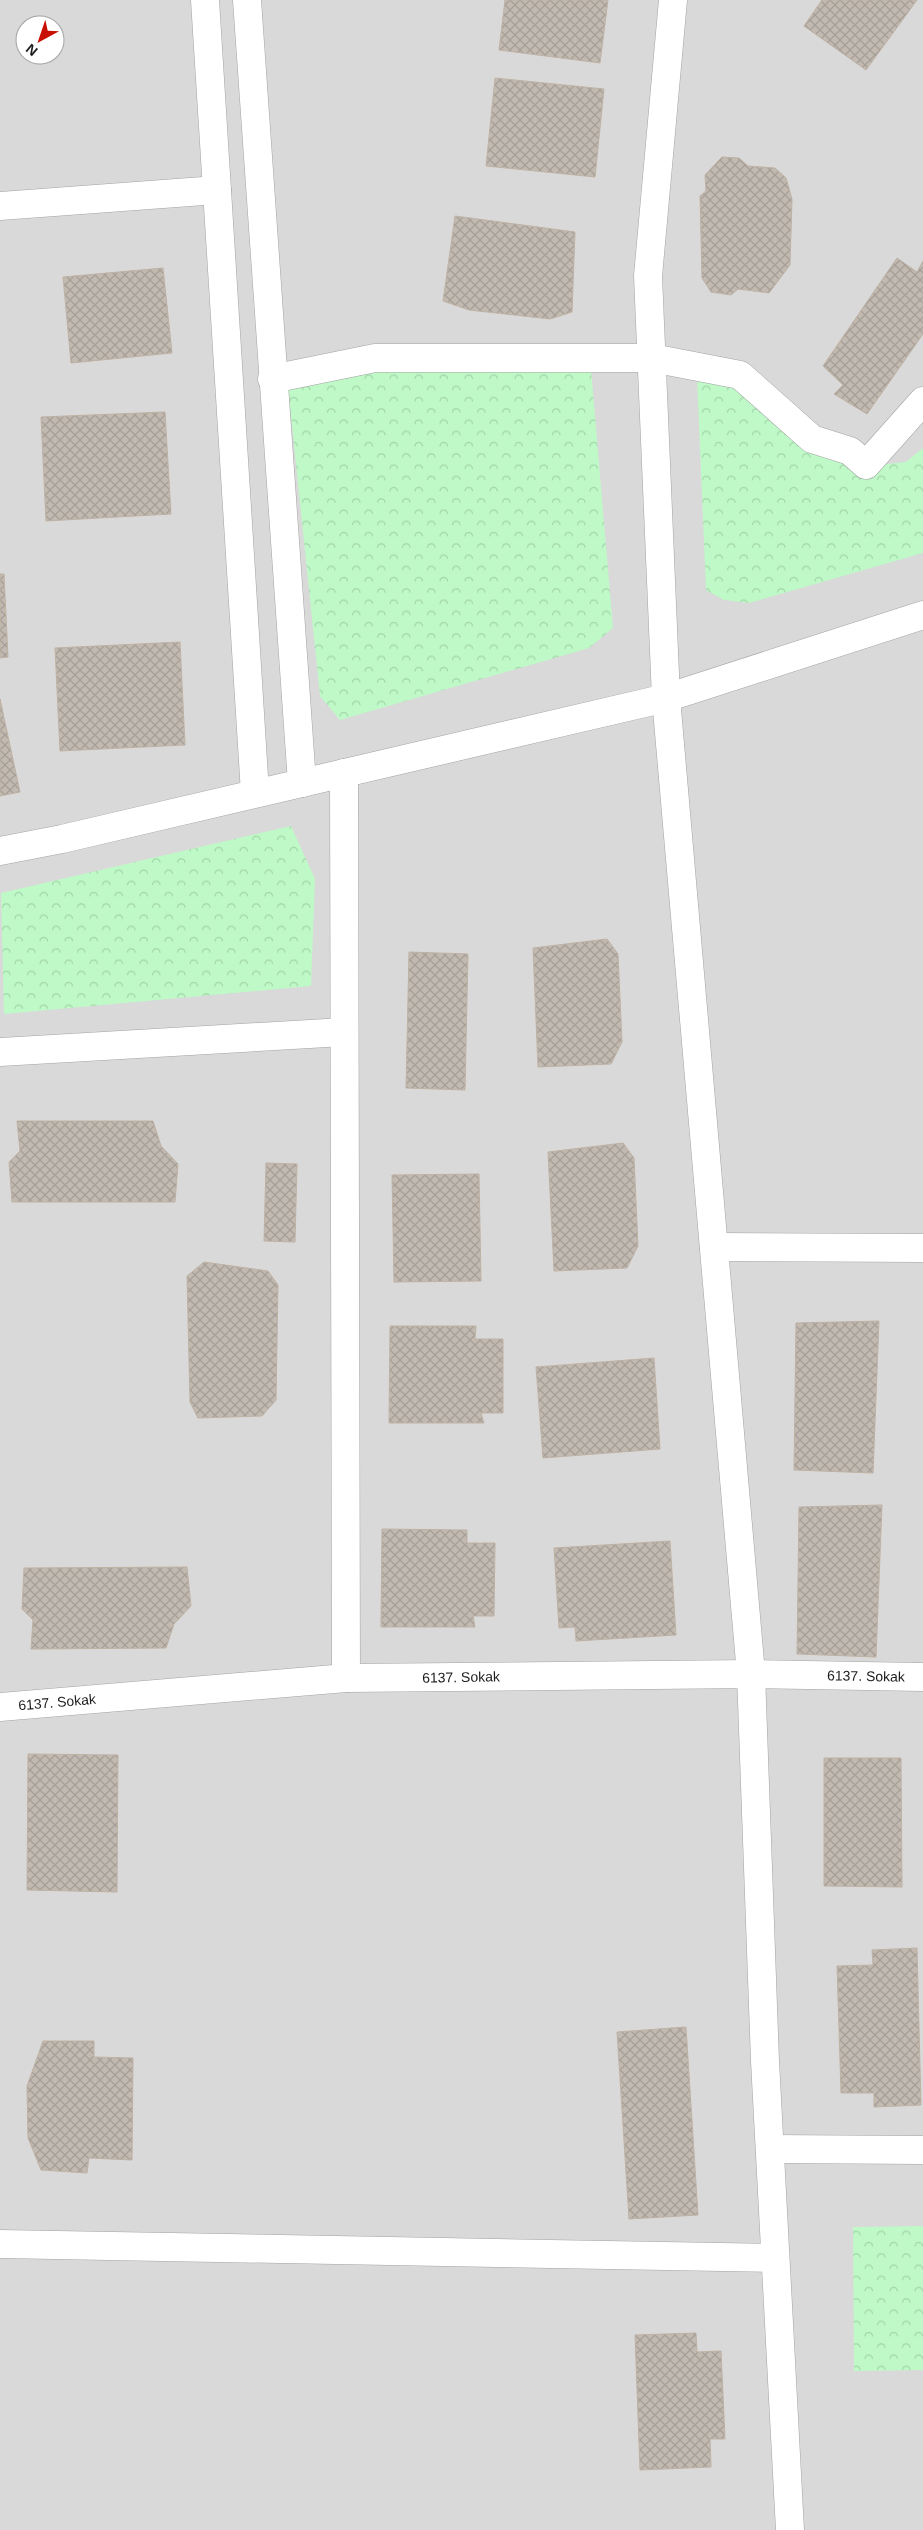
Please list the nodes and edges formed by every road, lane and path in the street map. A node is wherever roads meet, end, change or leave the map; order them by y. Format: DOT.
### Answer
graph roads {
  1 [pos="205,0"];
  2 [pos="247,0"];
  3 [pos="673,0"];
  4 [pos="217,190"];
  5 [pos="0,206"];
  6 [pos="652,358"];
  7 [pos="272,379"];
  8 [pos="923,401"];
  9 [pos="923,614"];
  10 [pos="666,698"];
  11 [pos="344,773"];
  12 [pos="302,783"];
  13 [pos="255,793"];
  14 [pos="0,851"];
  15 [pos="344,1032"];
  16 [pos="0,1052"];
  17 [pos="714,1247"];
  18 [pos="923,1248"];
  19 [pos="751,1674"];
  20 [pos="923,1677"];
  21 [pos="346,1678"];
  22 [pos="0,1707"];
  23 [pos="770,2149"];
  24 [pos="923,2150"];
  25 [pos="0,2244"];
  26 [pos="775,2258"];
  27 [pos="790,2530"];
  1 -- 4 [label="street"];
  2 -- 7 [label="street"];
  3 -- 6 [label="street"];
  4 -- 5 [label="street"];
  4 -- 13 [label="street"];
  6 -- 7 [label="street"];
  6 -- 8 [label="street"];
  6 -- 10 [label="street"];
  7 -- 12 [label="street"];
  9 -- 10 [label="street"];
  10 -- 11 [label="street"];
  10 -- 17 [label="street"];
  11 -- 12 [label="street"];
  11 -- 15 [label="street"];
  12 -- 13 [label="street"];
  13 -- 14 [label="street"];
  15 -- 16 [label="street"];
  15 -- 21 [label="street"];
  17 -- 18 [label="street"];
  17 -- 19 [label="street"];
  19 -- 20 [label="street, 6137. Sokak"];
  19 -- 21 [label="street, 6137. Sokak"];
  19 -- 23 [label="street"];
  21 -- 22 [label="street, 6137. Sokak"];
  23 -- 24 [label="street"];
  23 -- 26 [label="street"];
  25 -- 26 [label="street"];
  26 -- 27 [label="street"];
}
